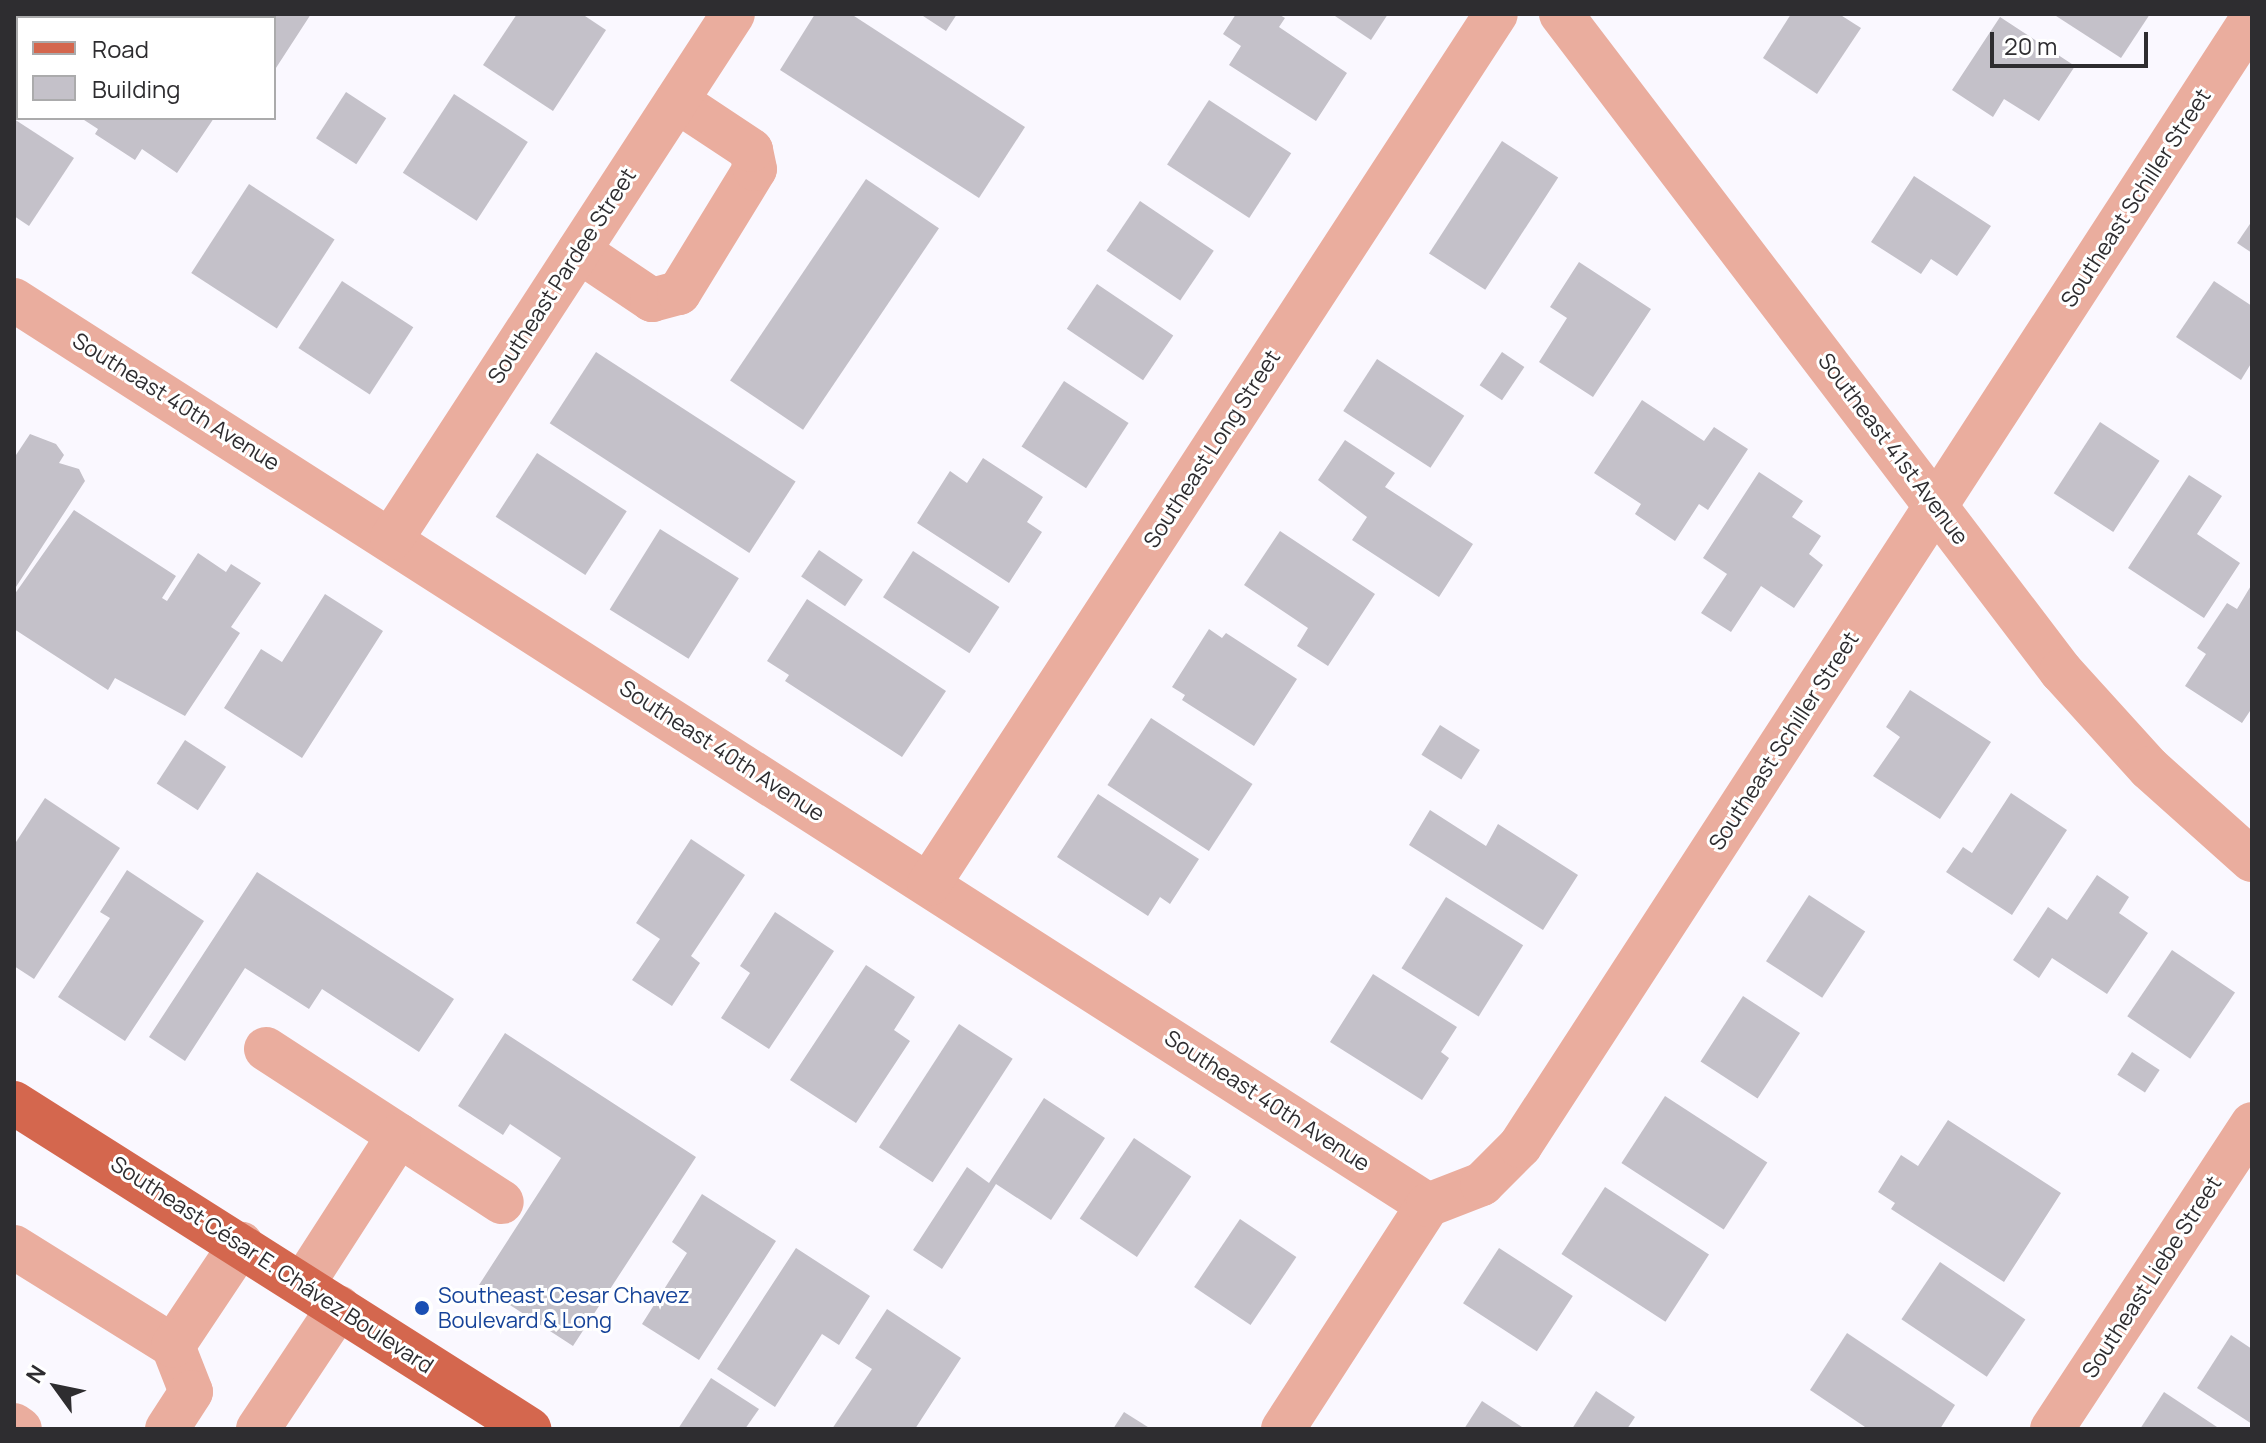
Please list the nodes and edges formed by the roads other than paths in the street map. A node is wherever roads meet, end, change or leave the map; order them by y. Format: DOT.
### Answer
graph roads {
  1 [pos="733,14"];
  2 [pos="1496,14"];
  3 [pos="1561,14"];
  4 [pos="2252,19"];
  5 [pos="677,101"];
  6 [pos="579,251"];
  7 [pos="14,300"];
  8 [pos="1937,506"];
  9 [pos="392,538"];
  10 [pos="2252,860"];
  11 [pos="929,884"];
  12 [pos="266,1049"];
  13 [pos="14,1103"];
  14 [pos="2252,1124"];
  15 [pos="399,1135"];
  16 [pos="502,1202"];
  17 [pos="1428,1205"];
  18 [pos="241,1244"];
  19 [pos="14,1247"];
  20 [pos="303,1284"];
  21 [pos="339,1307"];
  22 [pos="173,1346"];
  23 [pos="14,1425"];
  24 [pos="20,1429"];
  25 [pos="167,1429"];
  26 [pos="258,1429"];
  27 [pos="529,1429"];
  28 [pos="1283,1429"];
  29 [pos="2052,1429"];
  1 -- 5 [label="street, Southeast Pardee Street"];
  2 -- 11 [label="street, Southeast Long Street"];
  3 -- 8 [label="street, Southeast 41st Avenue"];
  4 -- 8 [label="street, Southeast Schiller Street"];
  5 -- 6 [label="street, Southeast Pardee Street"];
  5 -- 6 [label="street"];
  6 -- 9 [label="street, Southeast Pardee Street"];
  7 -- 9 [label="street, Southeast 40th Avenue"];
  8 -- 10 [label="street, Southeast 41st Avenue"];
  8 -- 17 [label="street, Southeast Schiller Street"];
  9 -- 11 [label="street, Southeast 40th Avenue"];
  11 -- 17 [label="street, Southeast 40th Avenue"];
  12 -- 15 [label="street"];
  13 -- 18 [label="main road, Southeast César E. Chávez Boulevard"];
  14 -- 29 [label="street, Southeast Liebe Street"];
  15 -- 16 [label="street"];
  15 -- 20 [label="street"];
  17 -- 28 [label="street"];
  18 -- 20 [label="main road, Southeast César E. Chávez Boulevard"];
  18 -- 22 [label="street"];
  19 -- 22 [label="street"];
  20 -- 21 [label="main road, Southeast César E. Chávez Boulevard"];
  21 -- 26 [label="street"];
  21 -- 27 [label="main road, Southeast César E. Chávez Boulevard"];
  22 -- 25 [label="street"];
  23 -- 24 [label="street"];
}
